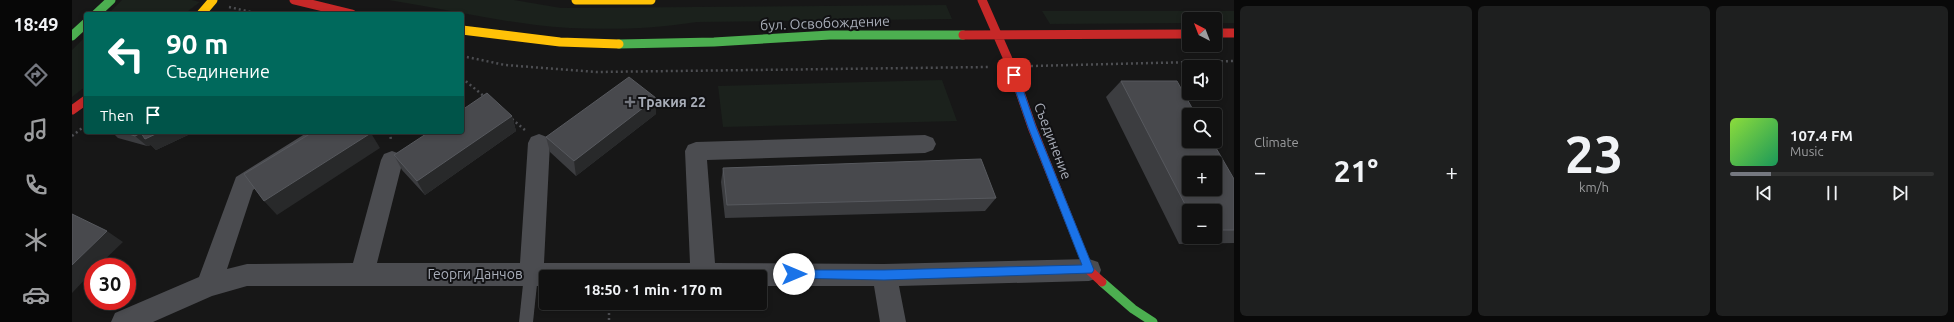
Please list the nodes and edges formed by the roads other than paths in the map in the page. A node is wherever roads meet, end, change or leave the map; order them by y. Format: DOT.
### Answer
graph roads {
  1 [pos="111,0"];
  2 [pos="213,0"];
  3 [pos="294,0"];
  4 [pos="576,0"];
  5 [pos="651,0"];
  6 [pos="982,0"];
  7 [pos="98,12"];
  8 [pos="203,12"];
  9 [pos="344,12"];
  10 [pos="84,25"];
  11 [pos="464,30"];
  12 [pos="1234,33"];
  13 [pos="997,34"];
  14 [pos="1182,34"];
  15 [pos="1222,34"];
  16 [pos="72,36"];
  17 [pos="84,101"];
  18 [pos="72,110"];
  19 [pos="322,134"];
  20 [pos="539,144"];
  21 [pos="925,144"];
  22 [pos="392,160"];
  23 [pos="703,270"];
  24 [pos="1089,270"];
  25 [pos="362,274"];
  26 [pos="767,274"];
  27 [pos="531,275"];
  28 [pos="539,275"];
  29 [pos="884,275"];
  30 [pos="209,285"];
  31 [pos="124,322"];
  32 [pos="526,322"];
  33 [pos="893,322"];
  34 [pos="1153,322"];
  1 -- 7 [label="main road"];
  2 -- 8 [label="main road"];
  3 -- 9 [label="main road"];
  4 -- 5 [label="main road"];
  6 -- 13 [label="main road, Съединение"];
  10 -- 16 [label="main road"];
  11 -- 13 [label="main road, бул. Освобождение"];
  12 -- 15 [label="main road"];
  13 -- 14 [label="main road, бул. Освобождение"];
  13 -- 24 [label="main road, Съединение"];
  17 -- 18 [label="main road"];
  19 -- 30 [label="street"];
  20 -- 27 [label="street"];
  21 -- 23 [label="street"];
  22 -- 25 [label="street"];
  24 -- 29 [label="street, Георги Данчов"];
  24 -- 34 [label="main road"];
  25 -- 27 [label="street, Георги Данчов"];
  25 -- 30 [label="street, Георги Данчов"];
  26 -- 29 [label="street, Георги Данчов"];
  27 -- 28 [label="street, Георги Данчов"];
  27 -- 32 [label="lane"];
  29 -- 33 [label="street"];
  30 -- 31 [label="street, Георги Данчов"];
}
